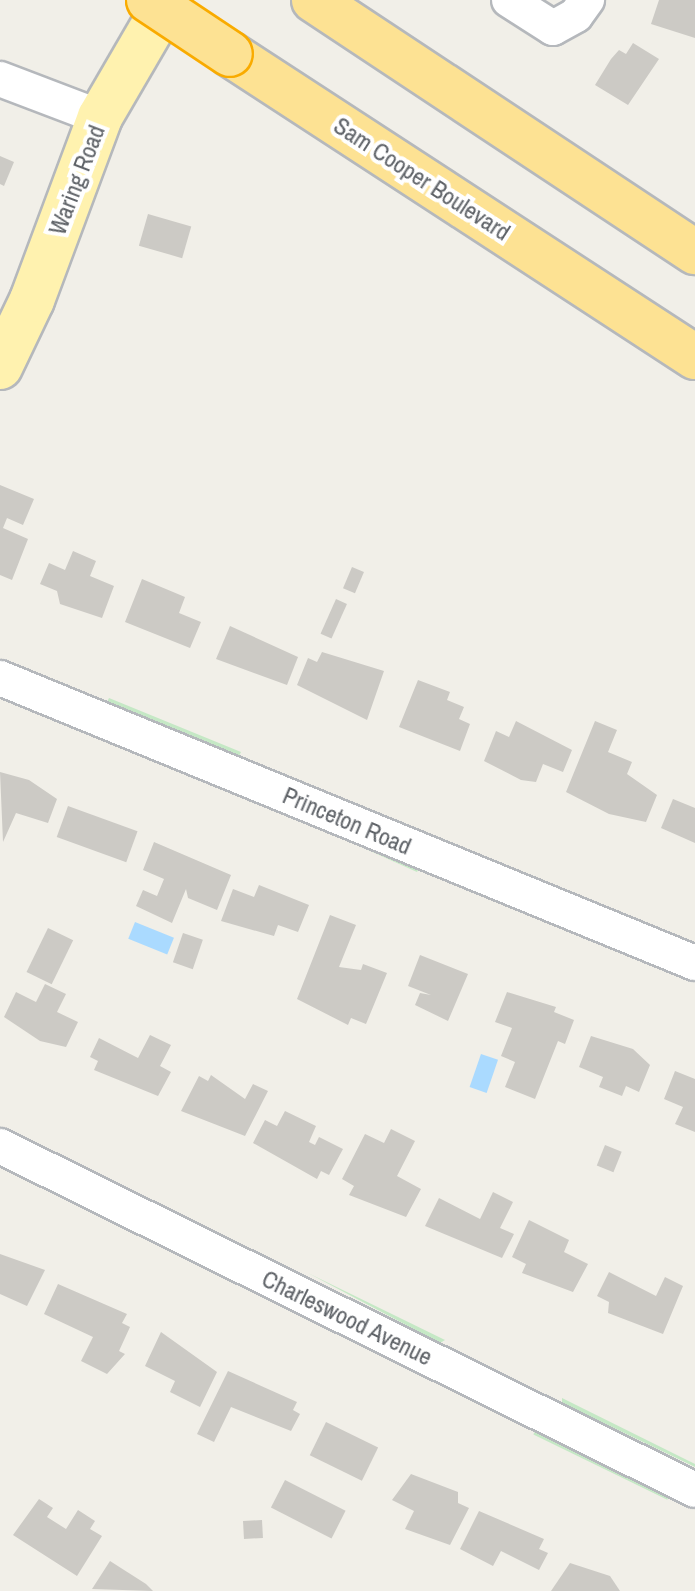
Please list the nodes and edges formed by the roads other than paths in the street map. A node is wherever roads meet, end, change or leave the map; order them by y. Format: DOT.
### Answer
graph roads {
  1 [pos="149,0"];
  2 [pos="168,0"];
  3 [pos="314,0"];
  4 [pos="509,0"];
  5 [pos="587,0"];
  6 [pos="0,79"];
  7 [pos="100,117"];
  8 [pos="695,252"];
  9 [pos="695,357"];
  10 [pos="0,367"];
  11 [pos="0,678"];
  12 [pos="695,963"];
  13 [pos="0,1146"];
  14 [pos="695,1490"];
  1 -- 9 [label="highway, Sam Cooper Boulevard, bridge"];
  2 -- 7 [label="main road, Waring Road"];
  3 -- 8 [label="highway"];
  4 -- 5 [label="street"];
  6 -- 7 [label="street"];
  7 -- 10 [label="main road, Waring Road"];
  11 -- 12 [label="street, Princeton Road"];
  13 -- 14 [label="street, Charleswood Avenue"];
}
